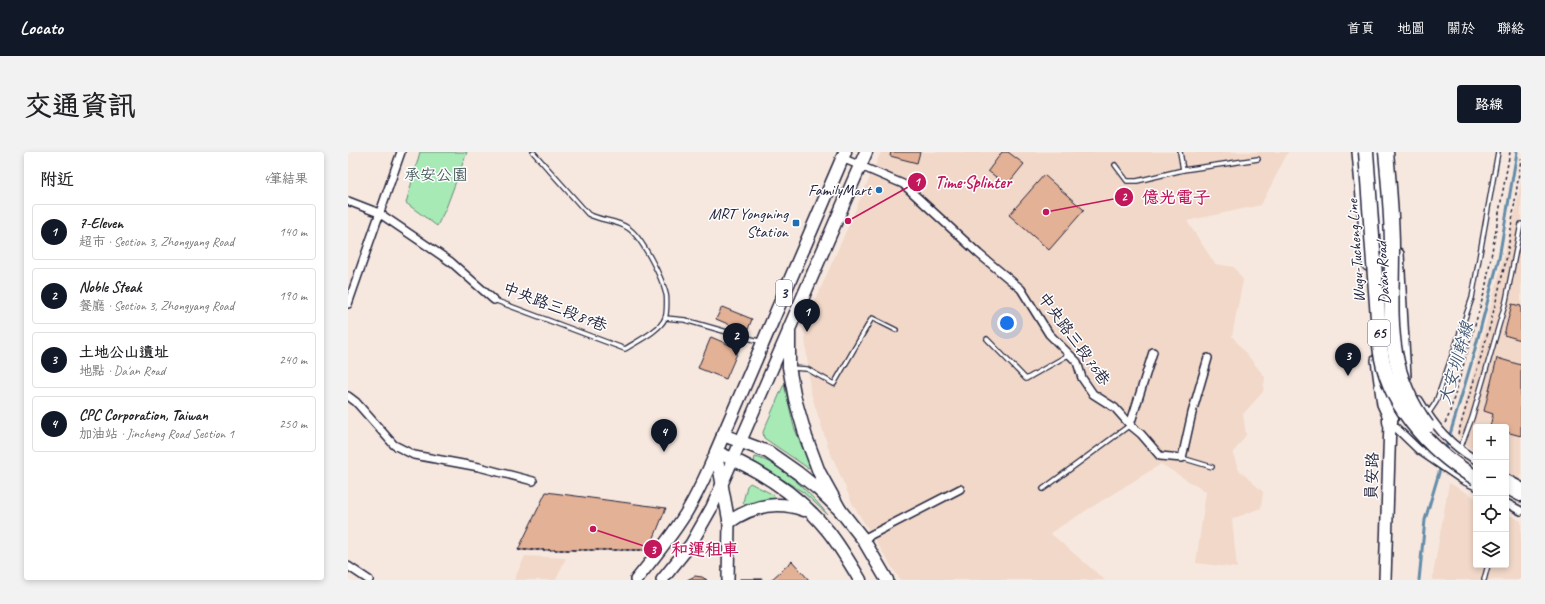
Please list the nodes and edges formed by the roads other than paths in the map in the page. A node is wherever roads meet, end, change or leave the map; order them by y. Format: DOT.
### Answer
graph roads {
  1 [pos="401,152"];
  2 [pos="533,152"];
  3 [pos="866,152"];
  4 [pos="1180,152"];
  5 [pos="1358,152"];
  6 [pos="1366,152"];
  7 [pos="1376,152"];
  8 [pos="1386,152"];
  9 [pos="1392,152"];
  10 [pos="1498,152"];
  11 [pos="843,155"];
  12 [pos="1258,159"];
  13 [pos="860,165"];
  14 [pos="1115,165"];
  15 [pos="1183,170"];
  16 [pos="348,201"];
  17 [pos="379,213"];
  18 [pos="1521,224"];
  19 [pos="494,300"];
  20 [pos="348,304"];
  21 [pos="666,318"];
  22 [pos="789,329"];
  23 [pos="896,330"];
  24 [pos="987,340"];
  25 [pos="763,342"];
  26 [pos="1153,352"];
  27 [pos="1070,354"];
  28 [pos="1208,358"];
  29 [pos="789,367"];
  30 [pos="1405,375"];
  31 [pos="348,396"];
  32 [pos="1428,414"];
  33 [pos="1390,422"];
  34 [pos="1130,425"];
  35 [pos="723,435"];
  36 [pos="741,442"];
  37 [pos="1457,448"];
  38 [pos="716,452"];
  39 [pos="1182,458"];
  40 [pos="1473,458"];
  41 [pos="733,459"];
  42 [pos="1212,467"];
  43 [pos="1473,468"];
  44 [pos="1473,476"];
  45 [pos="1509,480"];
  46 [pos="532,482"];
  47 [pos="723,482"];
  48 [pos="1473,485"];
  49 [pos="1521,486"];
  50 [pos="1509,488"];
  51 [pos="960,489"];
  52 [pos="1043,489"];
  53 [pos="1521,494"];
  54 [pos="1509,496"];
  55 [pos="1521,502"];
  56 [pos="1509,505"];
  57 [pos="840,510"];
  58 [pos="1521,511"];
  59 [pos="809,512"];
  60 [pos="729,522"];
  61 [pos="863,539"];
  62 [pos="348,566"];
  63 [pos="1487,568"];
  64 [pos="363,579"];
  65 [pos="636,580"];
  66 [pos="662,580"];
  67 [pos="728,580"];
  68 [pos="860,580"];
  69 [pos="887,580"];
  70 [pos="1385,580"];
  71 [pos="1484,580"];
  1 -- 17 [label="street"];
  2 -- 21 [label="lane"];
  3 -- 13 [label="main road, 3"];
  4 -- 15 [label="lane"];
  5 -- 33 [label="street, Da'an Road"];
  6 -- 44 [label="highway, Wugu-Tucheng Line / 65, bridge"];
  7 -- 33 [label="highway"];
  8 -- 43 [label="highway, Wugu-Tucheng Line / 65, bridge"];
  9 -- 30 [label="street, Da'an Road"];
  10 -- 32 [label="lane"];
  11 -- 13 [label="street, 中央路三段76巷"];
  11 -- 25 [label="main road, 3"];
  12 -- 15 [label="lane"];
  13 -- 22 [label="main road, 3"];
  13 -- 27 [label="street, 中央路三段76巷"];
  14 -- 15 [label="lane"];
  16 -- 17 [label="street, 中央路三段89巷"];
  17 -- 19 [label="street, 中央路三段89巷"];
  17 -- 20 [label="street"];
  18 -- 37 [label="lane"];
  19 -- 21 [label="lane, 中央路三段89巷"];
  21 -- 25 [label="lane"];
  22 -- 29 [label="main road, 3"];
  22 -- 36 [label="street"];
  23 -- 29 [label="lane"];
  24 -- 27 [label="lane"];
  25 -- 35 [label="main road, 3"];
  26 -- 34 [label="street"];
  27 -- 34 [label="street, 中央路三段76巷"];
  28 -- 39 [label="street"];
  29 -- 57 [label="main road, 3"];
  30 -- 32 [label="street, Da'an Road"];
  30 -- 33 [label="street, 員安路"];
  31 -- 46 [label="street"];
  32 -- 37 [label="street, Da'an Road"];
  33 -- 48 [label="street, Da'an Road"];
  33 -- 70 [label="street, 員安路"];
  34 -- 39 [label="street, 中央路三段76巷"];
  34 -- 52 [label="lane"];
  35 -- 36 [label="main road, 3"];
  35 -- 38 [label="main road, 3"];
  36 -- 41 [label="street"];
  36 -- 57 [label="main road, 3"];
  37 -- 40 [label="street, Da'an Road"];
  38 -- 41 [label="main road"];
  38 -- 47 [label="street"];
  38 -- 65 [label="street"];
  39 -- 42 [label="lane"];
  41 -- 47 [label="street"];
  41 -- 59 [label="main road"];
  45 -- 49 [label="street"];
  47 -- 60 [label="street"];
  47 -- 66 [label="street"];
  50 -- 53 [label="highway"];
  51 -- 61 [label="street"];
  54 -- 55 [label="highway"];
  56 -- 58 [label="street"];
  57 -- 61 [label="main road, 3"];
  59 -- 60 [label="main road"];
  59 -- 68 [label="main road"];
  60 -- 67 [label="street"];
  61 -- 69 [label="main road, 3"];
  62 -- 64 [label="street"];
  63 -- 71 [label="lane"];
}
